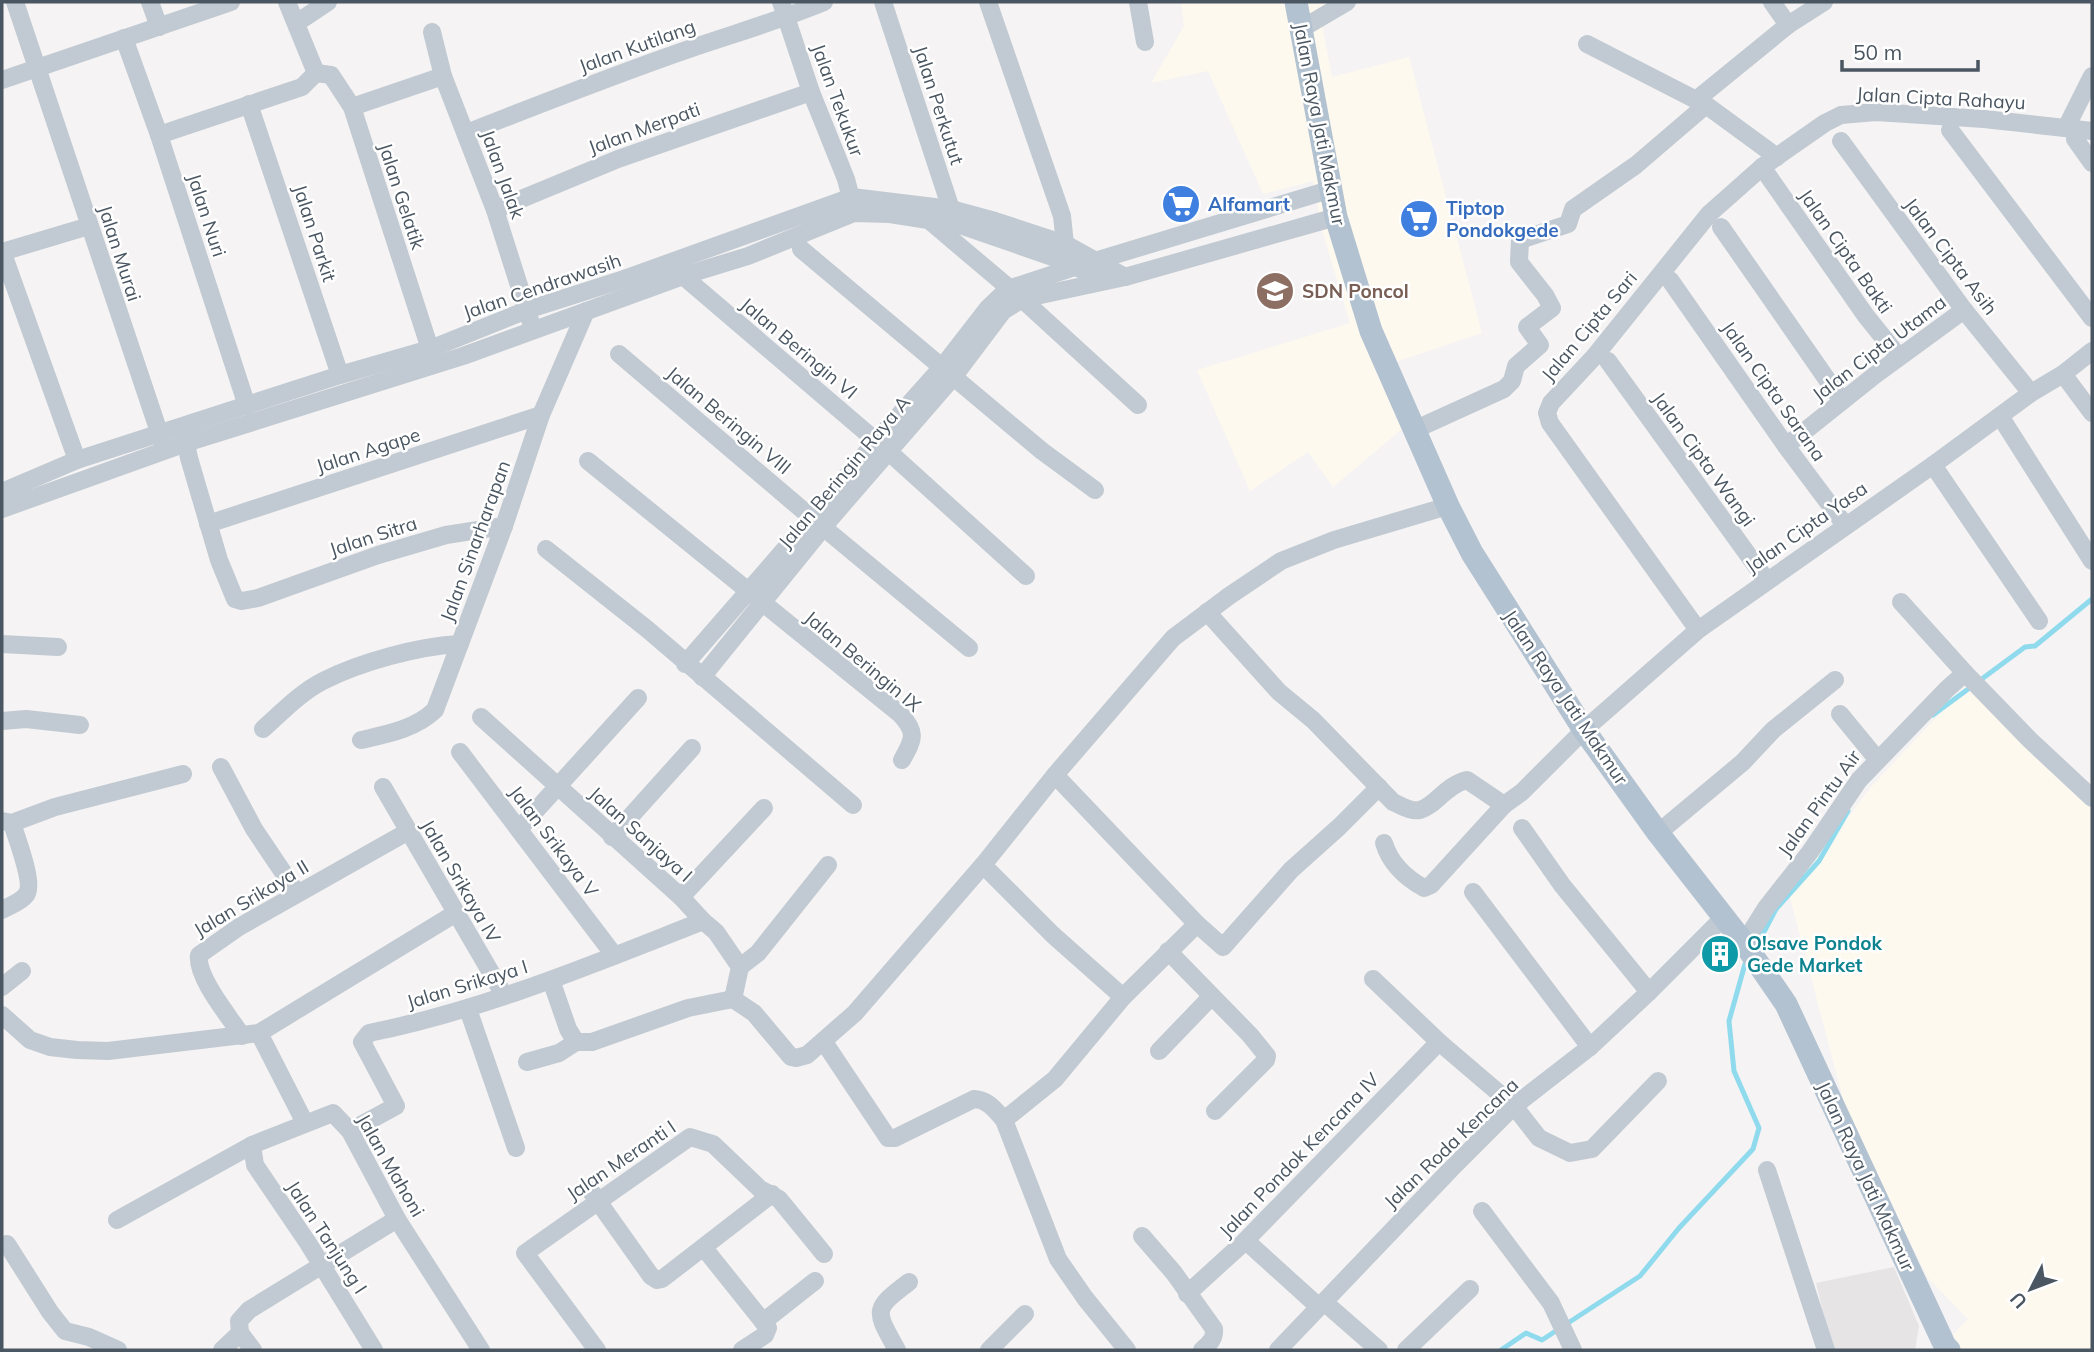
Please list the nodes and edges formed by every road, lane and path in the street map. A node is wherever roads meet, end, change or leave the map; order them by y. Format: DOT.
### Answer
graph roads {
  1 [pos="15,2"];
  2 [pos="150,2"];
  3 [pos="231,2"];
  4 [pos="287,2"];
  5 [pos="328,2"];
  6 [pos="824,2"];
  7 [pos="883,2"];
  8 [pos="988,2"];
  9 [pos="1138,2"];
  10 [pos="1296,2"];
  11 [pos="1348,2"];
  12 [pos="1772,2"];
  13 [pos="1824,2"];
  14 [pos="784,10"];
  15 [pos="304,18"];
  16 [pos="1788,25"];
  17 [pos="159,27"];
  18 [pos="1301,29"];
  19 [pos="432,32"];
  20 [pos="124,38"];
  21 [pos="1145,42"];
  22 [pos="1587,44"];
  23 [pos="37,69"];
  24 [pos="316,73"];
  25 [pos="443,76"];
  26 [pos="2092,76"];
  27 [pos="2,80"];
  28 [pos="811,92"];
  29 [pos="1701,102"];
  30 [pos="249,104"];
  31 [pos="352,107"];
  32 [pos="1950,130"];
  33 [pos="2092,131"];
  34 [pos="466,133"];
  35 [pos="2071,133"];
  36 [pos="159,135"];
  37 [pos="1840,141"];
  38 [pos="1777,157"];
  39 [pos="2092,163"];
  40 [pos="1762,167"];
  41 [pos="1329,190"];
  42 [pos="853,205"];
  43 [pos="495,210"];
  44 [pos="950,216"];
  45 [pos="1336,217"];
  46 [pos="927,218"];
  47 [pos="89,226"];
  48 [pos="1721,227"];
  49 [pos="801,249"];
  50 [pos="2,252"];
  51 [pos="1063,261"];
  52 [pos="1099,261"];
  53 [pos="683,276"];
  54 [pos="1125,277"];
  55 [pos="1671,280"];
  56 [pos="1105,281"];
  57 [pos="589,290"];
  58 [pos="1015,294"];
  59 [pos="527,310"];
  60 [pos="589,310"];
  61 [pos="1964,310"];
  62 [pos="2092,318"];
  63 [pos="534,330"];
  64 [pos="430,349"];
  65 [pos="2092,351"];
  66 [pos="619,354"];
  67 [pos="1899,357"];
  68 [pos="1608,361"];
  69 [pos="948,371"];
  70 [pos="2063,374"];
  71 [pos="340,375"];
  72 [pos="2031,393"];
  73 [pos="1842,401"];
  74 [pos="1138,405"];
  75 [pos="247,406"];
  76 [pos="2092,413"];
  77 [pos="541,415"];
  78 [pos="2000,416"];
  79 [pos="1414,430"];
  80 [pos="162,442"];
  81 [pos="186,443"];
  82 [pos="882,446"];
  83 [pos="1786,446"];
  84 [pos="77,460"];
  85 [pos="588,461"];
  86 [pos="1933,465"];
  87 [pos="1096,490"];
  88 [pos="2,492"];
  89 [pos="1448,506"];
  90 [pos="2,509"];
  91 [pos="818,523"];
  92 [pos="208,524"];
  93 [pos="1844,525"];
  94 [pos="504,526"];
  95 [pos="546,549"];
  96 [pos="2092,561"];
  97 [pos="1026,576"];
  98 [pos="1767,580"];
  99 [pos="755,597"];
  100 [pos="1901,602"];
  101 [pos="1208,612"];
  102 [pos="2039,621"];
  103 [pos="1698,630"];
  104 [pos="2,644"];
  105 [pos="460,644"];
  106 [pos="58,647"];
  107 [pos="969,648"];
  108 [pos="685,664"];
  109 [pos="702,677"];
  110 [pos="1835,680"];
  111 [pos="1972,680"];
  112 [pos="638,698"];
  113 [pos="1840,714"];
  114 [pos="481,717"];
  115 [pos="2,721"];
  116 [pos="80,725"];
  117 [pos="263,729"];
  118 [pos="1584,730"];
  119 [pos="361,740"];
  120 [pos="692,748"];
  121 [pos="460,752"];
  122 [pos="902,760"];
  123 [pos="1877,760"];
  124 [pos="221,767"];
  125 [pos="183,774"];
  126 [pos="1055,775"];
  127 [pos="383,787"];
  128 [pos="1379,787"];
  129 [pos="558,788"];
  130 [pos="2092,798"];
  131 [pos="853,805"];
  132 [pos="1504,805"];
  133 [pos="764,808"];
  134 [pos="7,822"];
  135 [pos="1522,828"];
  136 [pos="519,829"];
  137 [pos="407,832"];
  138 [pos="1658,833"];
  139 [pos="611,837"];
  140 [pos="1384,843"];
  141 [pos="828,865"];
  142 [pos="983,865"];
  143 [pos="1473,892"];
  144 [pos="297,893"];
  145 [pos="681,897"];
  146 [pos="2,910"];
  147 [pos="456,913"];
  148 [pos="1724,917"];
  149 [pos="703,922"];
  150 [pos="1197,923"];
  151 [pos="1744,943"];
  152 [pos="1168,951"];
  153 [pos="614,956"];
  154 [pos="740,967"];
  155 [pos="22,971"];
  156 [pos="1373,979"];
  157 [pos="551,980"];
  158 [pos="2,987"];
  159 [pos="1649,992"];
  160 [pos="504,995"];
  161 [pos="1123,997"];
  162 [pos="1211,997"];
  163 [pos="733,999"];
  164 [pos="468,1009"];
  165 [pos="2,1015"];
  166 [pos="251,1034"];
  167 [pos="576,1042"];
  168 [pos="824,1042"];
  169 [pos="1439,1042"];
  170 [pos="1590,1047"];
  171 [pos="1159,1051"];
  172 [pos="527,1062"];
  173 [pos="1658,1081"];
  174 [pos="1514,1106"];
  175 [pos="1215,1111"];
  176 [pos="1004,1120"];
  177 [pos="305,1123"];
  178 [pos="350,1131"];
  179 [pos="252,1145"];
  180 [pos="516,1148"];
  181 [pos="1767,1170"];
  182 [pos="772,1194"];
  183 [pos="594,1196"];
  184 [pos="1482,1210"];
  185 [pos="397,1219"];
  186 [pos="117,1220"];
  187 [pos="1142,1236"];
  188 [pos="1246,1241"];
  189 [pos="7,1244"];
  190 [pos="704,1248"];
  191 [pos="824,1254"];
  192 [pos="322,1266"];
  193 [pos="815,1281"];
  194 [pos="909,1282"];
  195 [pos="1470,1289"];
  196 [pos="1187,1294"];
  197 [pos="1321,1304"];
  198 [pos="1025,1314"];
  199 [pos="763,1322"];
  200 [pos="240,1333"];
  201 [pos="1000,1347"];
  202 [pos="1946,1349"];
  203 [pos="118,1350"];
  204 [pos="222,1350"];
  205 [pos="253,1350"];
  206 [pos="374,1350"];
  207 [pos="481,1350"];
  208 [pos="597,1350"];
  209 [pos="742,1350"];
  210 [pos="897,1350"];
  211 [pos="1127,1350"];
  212 [pos="1202,1350"];
  213 [pos="1278,1350"];
  214 [pos="1379,1350"];
  215 [pos="1406,1350"];
  216 [pos="1573,1350"];
  217 [pos="1826,1350"];
  1 -- 23 [label="street, Jalan Murai"];
  2 -- 17 [label="street"];
  3 -- 17 [label="street"];
  4 -- 24 [label="street"];
  5 -- 15 [label="street"];
  6 -- 14 [label="street, Jalan Kutilang"];
  7 -- 44 [label="street, Jalan Perkutut"];
  8 -- 51 [label="street"];
  9 -- 21 [label="street"];
  10 -- 18 [label="main road, Jalan Raya Jati Makmur"];
  11 -- 18 [label="street"];
  12 -- 16 [label="street"];
  13 -- 16 [label="street"];
  14 -- 28 [label="street, Jalan Tekukur"];
  14 -- 34 [label="street, Jalan Kutilang"];
  16 -- 29 [label="street"];
  17 -- 20 [label="street"];
  18 -- 41 [label="main road, Jalan Raya Jati Makmur"];
  19 -- 25 [label="street, Jalan Jalak"];
  20 -- 23 [label="street"];
  20 -- 36 [label="street, Jalan Nuri"];
  22 -- 29 [label="street"];
  23 -- 27 [label="street"];
  23 -- 47 [label="street, Jalan Murai"];
  24 -- 30 [label="street"];
  24 -- 31 [label="street, Jalan Gelatik"];
  25 -- 31 [label="street"];
  25 -- 34 [label="street, Jalan Jalak"];
  26 -- 35 [label="street"];
  28 -- 42 [label="street, Jalan Tekukur"];
  28 -- 43 [label="street, Jalan Merpati"];
  29 -- 38 [label="street"];
  29 -- 79 [label="street"];
  30 -- 36 [label="street"];
  30 -- 71 [label="street, Jalan Parkit"];
  31 -- 64 [label="street, Jalan Gelatik"];
  32 -- 62 [label="street"];
  33 -- 35 [label="street, Jalan Cipta Rahayu"];
  34 -- 43 [label="street, Jalan Jalak"];
  35 -- 38 [label="street, Jalan Cipta Rahayu"];
  35 -- 39 [label="street"];
  36 -- 75 [label="street, Jalan Nuri"];
  37 -- 61 [label="street, Jalan Cipta Asih"];
  38 -- 40 [label="street, Jalan Cipta Rahayu"];
  40 -- 67 [label="street, Jalan Cipta Bakti"];
  40 -- 103 [label="street, Jalan Cipta Sari"];
  41 -- 45 [label="main road, Jalan Raya Jati Makmur"];
  41 -- 52 [label="street"];
  42 -- 44 [label="street, Jalan Cendrawasih"];
  42 -- 46 [label="street, Jalan Cendrawasih"];
  42 -- 53 [label="street, Jalan Cendrawasih"];
  42 -- 57 [label="street, Jalan Cendrawasih"];
  43 -- 59 [label="street, Jalan Jalak"];
  44 -- 46 [label="street, Jalan Cendrawasih"];
  44 -- 51 [label="street, Jalan Cendrawasih"];
  45 -- 54 [label="street"];
  45 -- 79 [label="main road, Jalan Raya Jati Makmur"];
  46 -- 58 [label="street"];
  47 -- 50 [label="street"];
  47 -- 80 [label="street, Jalan Murai"];
  48 -- 73 [label="street"];
  49 -- 69 [label="street"];
  50 -- 84 [label="street"];
  51 -- 52 [label="street, Jalan Cendrawasih"];
  51 -- 52 [label="street"];
  51 -- 56 [label="street, Jalan Cendrawasih"];
  51 -- 58 [label="street"];
  52 -- 54 [label="street, Jalan Cendrawasih"];
  53 -- 60 [label="street, Jalan Cendrawasih"];
  53 -- 82 [label="street, Jalan Beringin VI"];
  54 -- 56 [label="street"];
  55 -- 83 [label="street, Jalan Cipta Sarana"];
  56 -- 58 [label="street"];
  57 -- 59 [label="street, Jalan Cendrawasih"];
  57 -- 60 [label="street"];
  58 -- 69 [label="street"];
  58 -- 74 [label="street"];
  59 -- 63 [label="street, Jalan Jalak"];
  59 -- 64 [label="street, Jalan Cendrawasih"];
  60 -- 63 [label="street, Jalan Cendrawasih"];
  60 -- 77 [label="street, Jalan Sinarharapan"];
  61 -- 67 [label="street, Jalan Cipta Utama"];
  61 -- 72 [label="street, Jalan Cipta Asih"];
  63 -- 81 [label="street, Jalan Cendrawasih"];
  64 -- 71 [label="street, Jalan Cendrawasih"];
  65 -- 70 [label="street, Jalan Cipta Yasa"];
  66 -- 91 [label="street, Jalan Beringin VIII"];
  67 -- 73 [label="street, Jalan Cipta Utama"];
  68 -- 98 [label="street, Jalan Cipta Wangi"];
  69 -- 82 [label="street"];
  69 -- 87 [label="street"];
  70 -- 72 [label="street, Jalan Cipta Yasa"];
  70 -- 76 [label="street"];
  71 -- 75 [label="street, Jalan Cendrawasih"];
  72 -- 78 [label="street, Jalan Cipta Yasa"];
  73 -- 83 [label="street, Jalan Cipta Utama"];
  75 -- 80 [label="street, Jalan Cendrawasih"];
  77 -- 92 [label="street, Jalan Agape"];
  77 -- 94 [label="street, Jalan Sinarharapan"];
  78 -- 86 [label="street, Jalan Cipta Yasa"];
  78 -- 96 [label="street"];
  79 -- 89 [label="main road, Jalan Raya Jati Makmur"];
  80 -- 81 [label="street, Jalan Cendrawasih"];
  80 -- 84 [label="street, Jalan Cendrawasih"];
  80 -- 90 [label="street, Jalan Cendrawasih"];
  81 -- 92 [label="street"];
  82 -- 91 [label="street"];
  82 -- 97 [label="street, Jalan Beringin VI"];
  83 -- 93 [label="street, Jalan Cipta Sarana"];
  84 -- 88 [label="street, Jalan Cendrawasih"];
  85 -- 99 [label="street, Jalan Beringin IX"];
  86 -- 93 [label="street, Jalan Cipta Yasa"];
  86 -- 102 [label="street"];
  89 -- 101 [label="street"];
  89 -- 118 [label="main road, Jalan Raya Jati Makmur"];
  91 -- 99 [label="street"];
  91 -- 107 [label="street, Jalan Beringin VIII"];
  92 -- 94 [label="street, Jalan Sitra"];
  93 -- 98 [label="street, Jalan Cipta Yasa"];
  94 -- 105 [label="street, Jalan Sinarharapan"];
  95 -- 108 [label="street"];
  98 -- 103 [label="street, Jalan Cipta Yasa"];
  99 -- 108 [label="street"];
  99 -- 109 [label="street"];
  99 -- 122 [label="street, Jalan Beringin IX"];
  100 -- 111 [label="street"];
  101 -- 126 [label="street"];
  101 -- 128 [label="street"];
  103 -- 118 [label="street, Jalan Cipta Yasa"];
  104 -- 106 [label="street"];
  105 -- 117 [label="street"];
  105 -- 119 [label="street, Jalan Sinarharapan"];
  108 -- 109 [label="street"];
  109 -- 131 [label="street"];
  110 -- 138 [label="street"];
  111 -- 123 [label="street, Jalan Pintu Air"];
  111 -- 130 [label="street"];
  112 -- 129 [label="street"];
  113 -- 123 [label="street"];
  114 -- 129 [label="street, Jalan Sanjaya I"];
  115 -- 116 [label="street"];
  118 -- 132 [label="street, Jalan Cipta Yasa"];
  118 -- 138 [label="main road, Jalan Raya Jati Makmur"];
  120 -- 139 [label="street"];
  121 -- 136 [label="street, Jalan Srikaya V"];
  123 -- 151 [label="street, Jalan Pintu Air"];
  124 -- 144 [label="street"];
  125 -- 134 [label="street"];
  126 -- 142 [label="street"];
  126 -- 150 [label="street"];
  127 -- 137 [label="street, Jalan Srikaya IV"];
  128 -- 132 [label="street"];
  128 -- 150 [label="street"];
  129 -- 136 [label="street"];
  129 -- 139 [label="street, Jalan Sanjaya I"];
  132 -- 140 [label="street, Jalan Cipta Yasa"];
  133 -- 145 [label="street"];
  134 -- 146 [label="street"];
  135 -- 159 [label="street"];
  136 -- 153 [label="street, Jalan Srikaya V"];
  137 -- 144 [label="street, Jalan Srikaya II"];
  137 -- 147 [label="street, Jalan Srikaya IV"];
  138 -- 148 [label="main road, Jalan Raya Jati Makmur"];
  139 -- 145 [label="street, Jalan Sanjaya I"];
  141 -- 154 [label="street"];
  142 -- 161 [label="street"];
  142 -- 168 [label="street"];
  143 -- 170 [label="street"];
  144 -- 166 [label="street, Jalan Srikaya II"];
  145 -- 149 [label="street, Jalan Sanjaya I"];
  147 -- 160 [label="street, Jalan Srikaya IV"];
  147 -- 166 [label="street"];
  148 -- 151 [label="main road, Jalan Raya Jati Makmur"];
  148 -- 159 [label="street, Jalan Roda Kencana"];
  149 -- 153 [label="street, Jalan Srikaya I"];
  149 -- 154 [label="street, Jalan Sanjaya I"];
  150 -- 152 [label="street"];
  151 -- 202 [label="main road, Jalan Raya Jati Makmur"];
  152 -- 161 [label="street"];
  152 -- 162 [label="street"];
  153 -- 157 [label="street, Jalan Srikaya I"];
  154 -- 163 [label="street"];
  155 -- 158 [label="street"];
  156 -- 169 [label="street"];
  157 -- 160 [label="street, Jalan Srikaya I"];
  157 -- 167 [label="street"];
  159 -- 170 [label="street, Jalan Roda Kencana"];
  160 -- 164 [label="street, Jalan Srikaya I"];
  161 -- 176 [label="street"];
  162 -- 171 [label="street"];
  162 -- 175 [label="street"];
  163 -- 167 [label="street"];
  163 -- 168 [label="street"];
  164 -- 178 [label="street, Jalan Srikaya I"];
  164 -- 180 [label="street"];
  165 -- 166 [label="street"];
  166 -- 177 [label="street"];
  167 -- 172 [label="street"];
  168 -- 176 [label="street"];
  169 -- 174 [label="street"];
  169 -- 188 [label="street, Jalan Pondok Kencana IV"];
  170 -- 174 [label="street, Jalan Roda Kencana"];
  173 -- 174 [label="street"];
  174 -- 197 [label="street, Jalan Roda Kencana"];
  176 -- 211 [label="street"];
  177 -- 178 [label="street, Jalan Mahoni"];
  177 -- 179 [label="street"];
  178 -- 185 [label="street, Jalan Mahoni"];
  179 -- 186 [label="street"];
  179 -- 192 [label="street, Jalan Tanjung I"];
  181 -- 217 [label="street"];
  182 -- 183 [label="street, Jalan Meranti I"];
  182 -- 190 [label="street"];
  182 -- 191 [label="street, Jalan Meranti I"];
  183 -- 190 [label="street"];
  183 -- 208 [label="street, Jalan Meranti I"];
  184 -- 216 [label="street"];
  185 -- 192 [label="street"];
  185 -- 207 [label="street, Jalan Mahoni"];
  187 -- 196 [label="street"];
  188 -- 196 [label="street, Jalan Pondok Kencana IV"];
  188 -- 197 [label="street"];
  189 -- 203 [label="street"];
  190 -- 199 [label="street"];
  192 -- 200 [label="street"];
  192 -- 206 [label="street, Jalan Tanjung I"];
  193 -- 199 [label="street"];
  194 -- 210 [label="street"];
  195 -- 215 [label="street"];
  196 -- 212 [label="street"];
  197 -- 213 [label="street, Jalan Roda Kencana"];
  197 -- 214 [label="street"];
  198 -- 201 [label="street"];
  199 -- 209 [label="street"];
  200 -- 204 [label="street"];
  200 -- 205 [label="street"];
}
